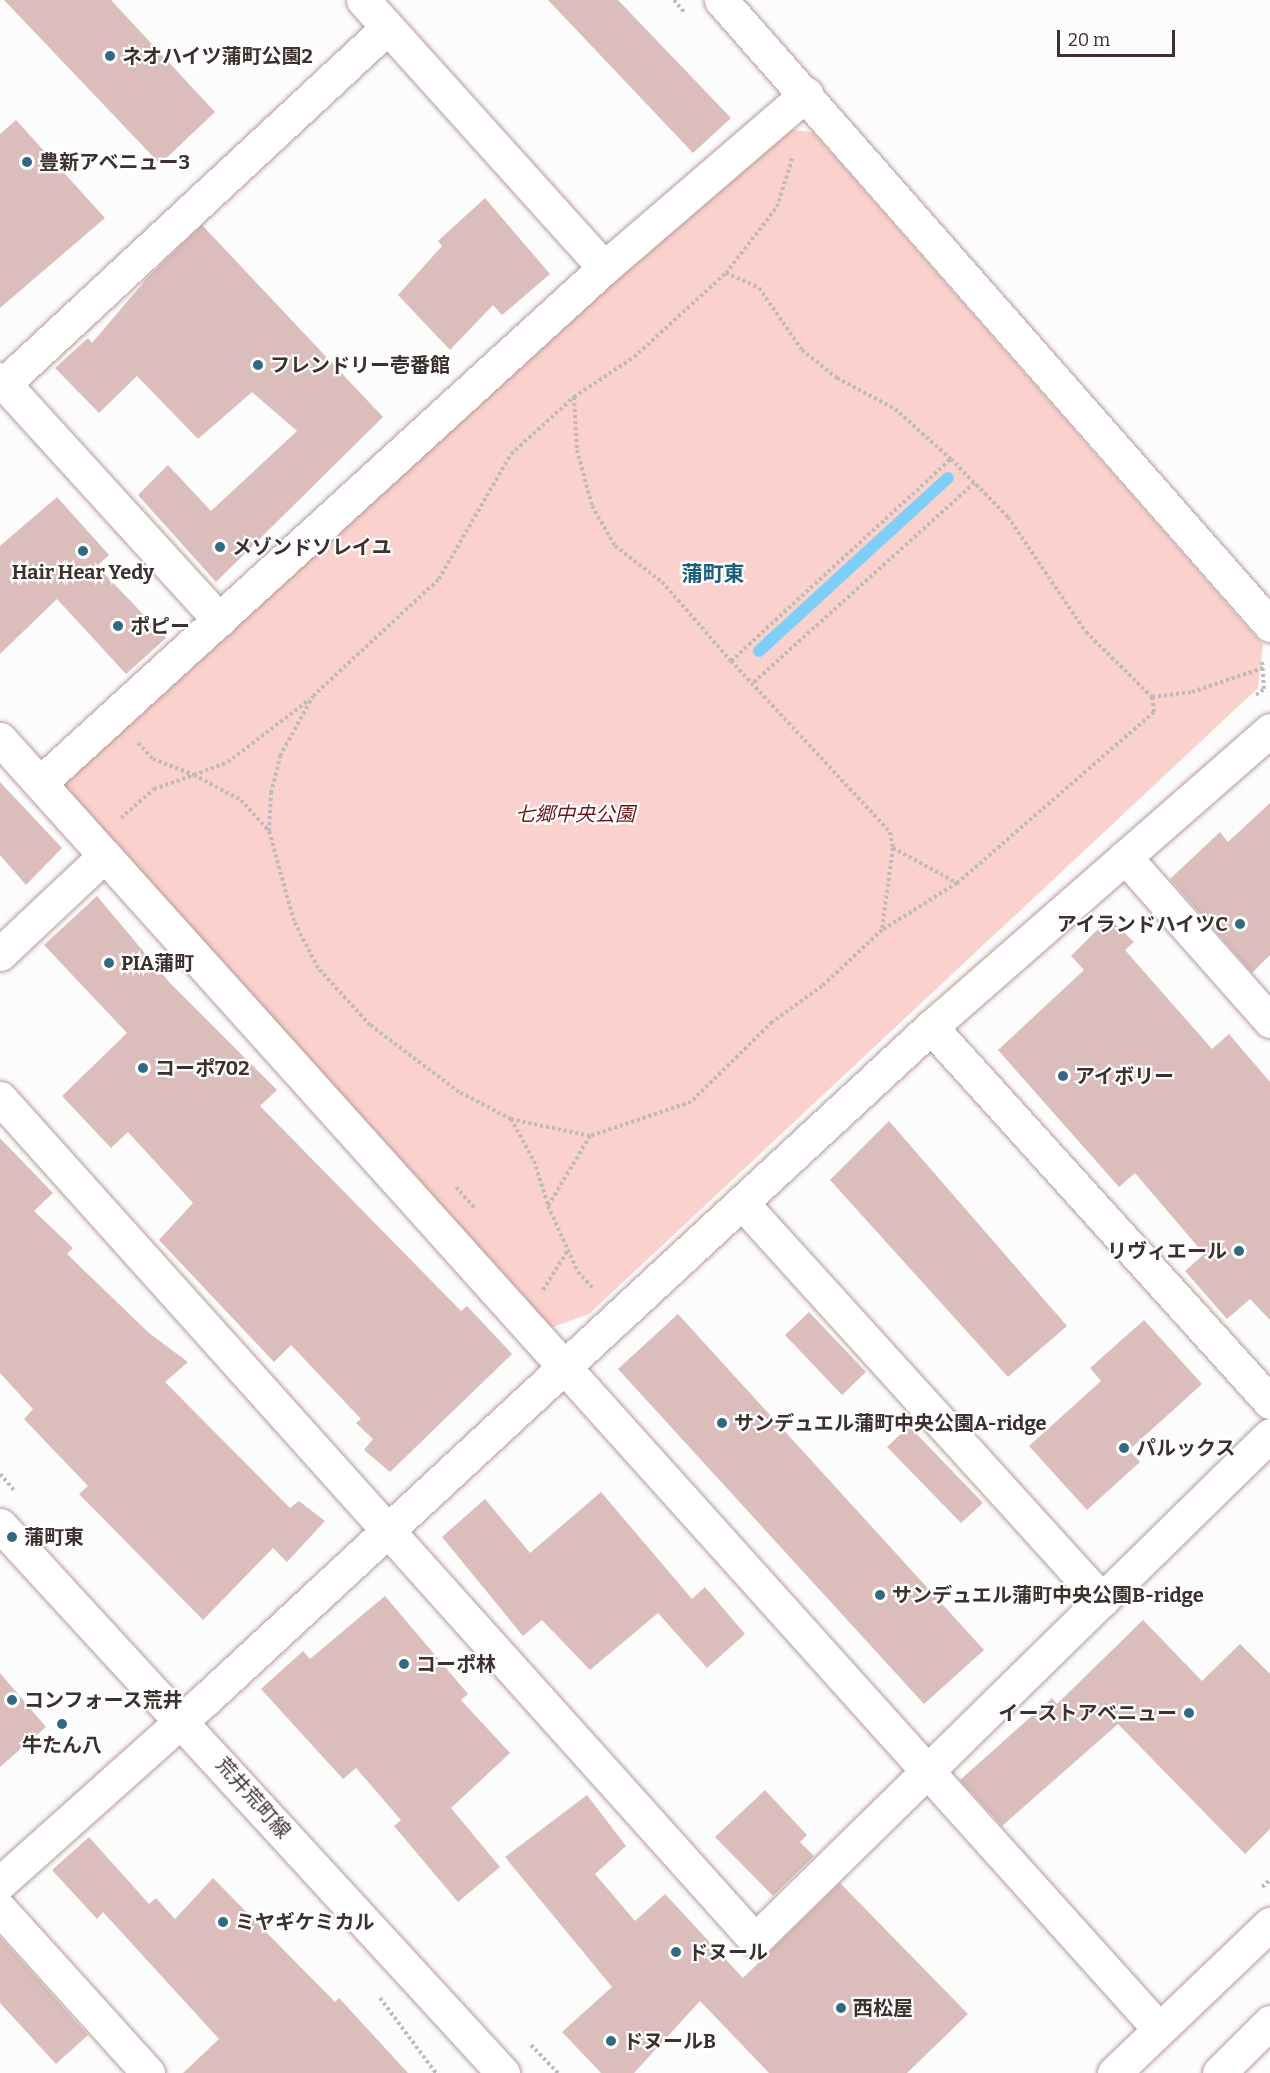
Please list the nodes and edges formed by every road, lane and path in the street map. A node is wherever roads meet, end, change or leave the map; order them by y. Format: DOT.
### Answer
graph roads {
  1 [pos="363,0"];
  2 [pos="721,0"];
  3 [pos="388,27"];
  4 [pos="806,94"];
  5 [pos="794,150"];
  6 [pos="604,268"];
  7 [pos="726,273"];
  8 [pos="2,381"];
  9 [pos="574,397"];
  10 [pos="951,459"];
  11 [pos="974,483"];
  12 [pos="219,620"];
  13 [pos="1270,625"];
  14 [pos="731,661"];
  15 [pos="1266,667"];
  16 [pos="754,682"];
  17 [pos="313,696"];
  18 [pos="1152,697"];
  19 [pos="114,716"];
  20 [pos="1270,730"];
  21 [pos="0,739"];
  22 [pos="194,775"];
  23 [pos="40,783"];
  24 [pos="118,821"];
  25 [pos="269,831"];
  26 [pos="893,848"];
  27 [pos="105,855"];
  28 [pos="1125,857"];
  29 [pos="957,883"];
  30 [pos="882,930"];
  31 [pos="0,954"];
  32 [pos="1270,1021"];
  33 [pos="931,1027"];
  34 [pos="0,1098"];
  35 [pos="511,1119"];
  36 [pos="590,1136"];
  37 [pos="743,1204"];
  38 [pos="548,1206"];
  39 [pos="568,1250"];
  40 [pos="600,1295"];
  41 [pos="536,1300"];
  42 [pos="563,1366"];
  43 [pos="1270,1402"];
  44 [pos="1270,1435"];
  45 [pos="0,1525"];
  46 [pos="389,1531"];
  47 [pos="1102,1600"];
  48 [pos="183,1720"];
  49 [pos="926,1772"];
  50 [pos="0,1883"];
  51 [pos="0,1909"];
  52 [pos="1270,1924"];
  53 [pos="1270,2022"];
  54 [pos="1159,2029"];
  55 [pos="148,2073"];
  56 [pos="503,2073"];
  57 [pos="1114,2073"];
  58 [pos="1219,2073"];
  1 -- 3 [label="street"];
  2 -- 4 [label="street"];
  3 -- 6 [label="street"];
  3 -- 8 [label="street"];
  4 -- 6 [label="street"];
  4 -- 13 [label="street"];
  5 -- 7 [label="path"];
  6 -- 12 [label="street"];
  7 -- 9 [label="path"];
  7 -- 10 [label="path"];
  8 -- 12 [label="street"];
  9 -- 14 [label="path"];
  9 -- 17 [label="path"];
  10 -- 11 [label="path"];
  10 -- 14 [label="path"];
  11 -- 16 [label="path"];
  11 -- 18 [label="path"];
  12 -- 19 [label="street"];
  14 -- 16 [label="path"];
  15 -- 18 [label="path"];
  16 -- 26 [label="path"];
  17 -- 22 [label="path"];
  17 -- 25 [label="path"];
  18 -- 29 [label="path"];
  19 -- 22 [label="path"];
  19 -- 23 [label="street"];
  20 -- 28 [label="street"];
  21 -- 23 [label="street"];
  22 -- 24 [label="path"];
  22 -- 25 [label="path"];
  23 -- 27 [label="street"];
  25 -- 35 [label="path"];
  26 -- 29 [label="path"];
  26 -- 30 [label="path"];
  27 -- 31 [label="street"];
  27 -- 42 [label="street"];
  28 -- 32 [label="street"];
  28 -- 33 [label="street"];
  29 -- 30 [label="path"];
  30 -- 36 [label="path"];
  33 -- 37 [label="street"];
  33 -- 43 [label="street"];
  34 -- 46 [label="street"];
  35 -- 36 [label="path"];
  35 -- 38 [label="path"];
  36 -- 38 [label="path"];
  37 -- 42 [label="street"];
  37 -- 47 [label="street"];
  38 -- 39 [label="path"];
  39 -- 40 [label="path"];
  39 -- 41 [label="path"];
  42 -- 46 [label="street"];
  42 -- 49 [label="street"];
  44 -- 47 [label="street"];
  45 -- 48 [label="street, 荒井荒町線"];
  46 -- 48 [label="street"];
  46 -- 49 [label="street"];
  47 -- 49 [label="street"];
  48 -- 50 [label="street"];
  48 -- 56 [label="street, 荒井荒町線"];
  49 -- 54 [label="street"];
  51 -- 55 [label="street"];
  52 -- 54 [label="street"];
  53 -- 58 [label="street"];
  54 -- 57 [label="street"];
}
